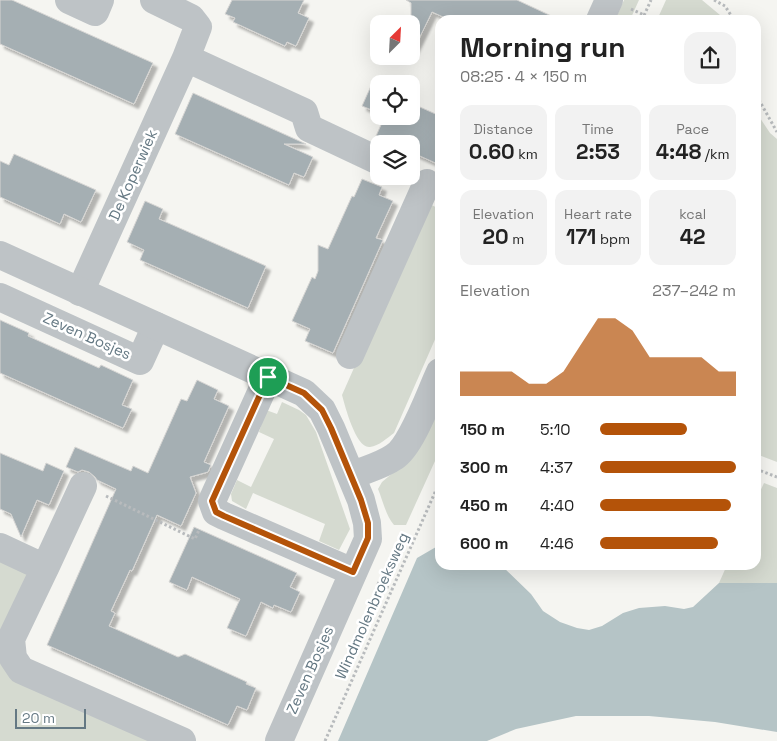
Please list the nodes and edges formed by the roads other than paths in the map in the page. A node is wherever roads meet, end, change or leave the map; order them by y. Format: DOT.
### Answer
graph roads {
  1 [pos="69,0"];
  2 [pos="100,0"];
  3 [pos="154,0"];
  4 [pos="609,0"];
  5 [pos="602,15"];
  6 [pos="186,58"];
  7 [pos="370,157"];
  8 [pos="426,182"];
  9 [pos="0,255"];
  10 [pos="80,292"];
  11 [pos="0,297"];
  12 [pos="156,326"];
  13 [pos="350,355"];
  14 [pos="268,377"];
  15 [pos="435,383"];
  16 [pos="351,476"];
  17 [pos="83,486"];
  18 [pos="0,547"];
  19 [pos="45,568"];
  20 [pos="353,572"];
  21 [pos="182,741"];
  22 [pos="279,741"];
  1 -- 2 [label="street"];
  3 -- 6 [label="street, De Koperwiek"];
  4 -- 5 [label="street"];
  6 -- 7 [label="street"];
  6 -- 10 [label="street, De Koperwiek"];
  8 -- 13 [label="street"];
  9 -- 10 [label="street, Zeven Bosjes"];
  10 -- 12 [label="street, Zeven Bosjes"];
  11 -- 12 [label="street, Zeven Bosjes"];
  12 -- 14 [label="street, Zeven Bosjes"];
  14 -- 16 [label="street, Zeven Bosjes"];
  14 -- 20 [label="street"];
  15 -- 16 [label="street"];
  16 -- 20 [label="street, Zeven Bosjes"];
  17 -- 19 [label="street"];
  18 -- 19 [label="street"];
  19 -- 21 [label="street"];
  20 -- 22 [label="street, Zeven Bosjes"];
}
